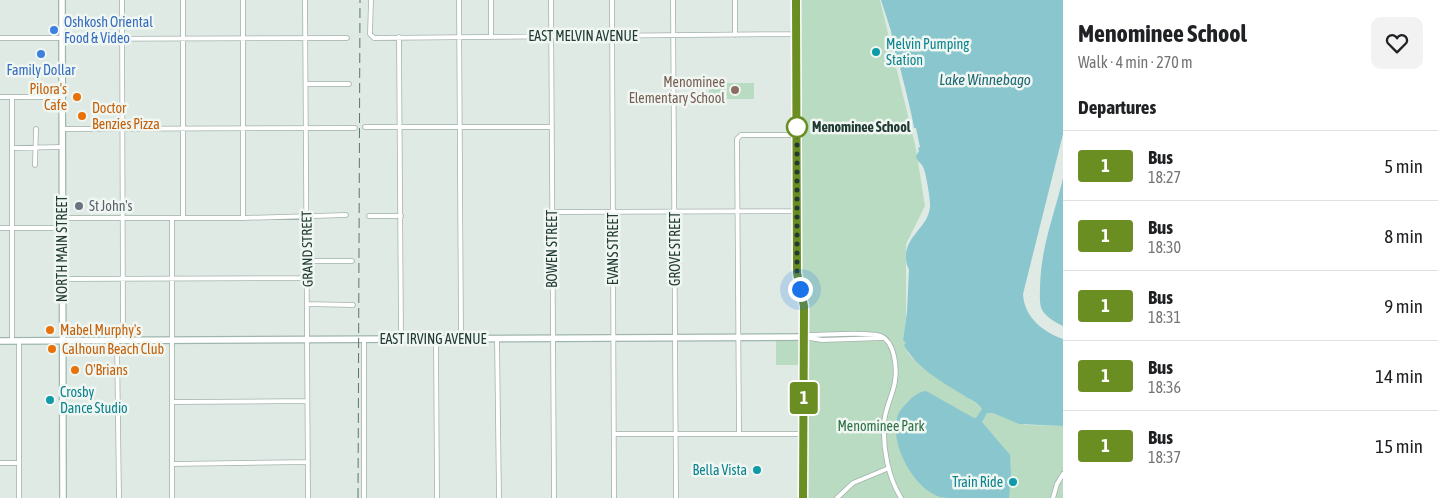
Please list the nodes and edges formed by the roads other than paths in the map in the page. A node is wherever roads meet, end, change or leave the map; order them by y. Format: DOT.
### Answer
graph roads {
  1 [pos="62,0"];
  2 [pos="122,0"];
  3 [pos="183,0"];
  4 [pos="243,0"];
  5 [pos="305,0"];
  6 [pos="371,0"];
  7 [pos="459,0"];
  8 [pos="491,0"];
  9 [pos="551,0"];
  10 [pos="612,0"];
  11 [pos="674,0"];
  12 [pos="735,0"];
  13 [pos="796,0"];
  14 [pos="796,34"];
  15 [pos="612,35"];
  16 [pos="674,35"];
  17 [pos="735,35"];
  18 [pos="459,36"];
  19 [pos="492,36"];
  20 [pos="551,36"];
  21 [pos="0,38"];
  22 [pos="62,38"];
  23 [pos="347,38"];
  24 [pos="399,38"];
  25 [pos="122,39"];
  26 [pos="183,39"];
  27 [pos="243,39"];
  28 [pos="306,39"];
  29 [pos="306,84"];
  30 [pos="349,84"];
  31 [pos="0,97"];
  32 [pos="12,97"];
  33 [pos="62,97"];
  34 [pos="365,127"];
  35 [pos="400,127"];
  36 [pos="460,127"];
  37 [pos="552,127"];
  38 [pos="243,128"];
  39 [pos="306,128"];
  40 [pos="354,128"];
  41 [pos="62,129"];
  42 [pos="122,129"];
  43 [pos="183,129"];
  44 [pos="36,130"];
  45 [pos="797,134"];
  46 [pos="36,147"];
  47 [pos="62,147"];
  48 [pos="12,148"];
  49 [pos="35,165"];
  50 [pos="797,211"];
  51 [pos="552,212"];
  52 [pos="612,212"];
  53 [pos="674,212"];
  54 [pos="736,212"];
  55 [pos="346,215"];
  56 [pos="369,216"];
  57 [pos="401,216"];
  58 [pos="306,217"];
  59 [pos="62,218"];
  60 [pos="123,218"];
  61 [pos="183,218"];
  62 [pos="243,218"];
  63 [pos="172,219"];
  64 [pos="0,228"];
  65 [pos="12,228"];
  66 [pos="62,228"];
  67 [pos="307,261"];
  68 [pos="352,261"];
  69 [pos="307,278"];
  70 [pos="62,279"];
  71 [pos="172,279"];
  72 [pos="122,280"];
  73 [pos="307,304"];
  74 [pos="353,306"];
  75 [pos="804,337"];
  76 [pos="613,338"];
  77 [pos="675,338"];
  78 [pos="738,338"];
  79 [pos="436,339"];
  80 [pos="461,339"];
  81 [pos="497,339"];
  82 [pos="552,339"];
  83 [pos="308,340"];
  84 [pos="364,340"];
  85 [pos="401,340"];
  86 [pos="15,341"];
  87 [pos="62,341"];
  88 [pos="120,341"];
  89 [pos="171,341"];
  90 [pos="0,342"];
  91 [pos="308,401"];
  92 [pos="172,402"];
  93 [pos="614,434"];
  94 [pos="676,434"];
  95 [pos="738,434"];
  96 [pos="804,434"];
  97 [pos="308,462"];
  98 [pos="0,463"];
  99 [pos="19,463"];
  100 [pos="172,464"];
  101 [pos="889,468"];
  102 [pos="1063,474"];
  103 [pos="19,498"];
  104 [pos="63,498"];
  105 [pos="119,498"];
  106 [pos="172,498"];
  107 [pos="308,498"];
  108 [pos="364,498"];
  109 [pos="437,498"];
  110 [pos="498,498"];
  111 [pos="554,498"];
  112 [pos="614,498"];
  113 [pos="676,498"];
  114 [pos="803,498"];
  115 [pos="837,498"];
  116 [pos="901,498"];
  117 [pos="1053,498"];
  1 -- 22 [label="street, NORTH MAIN STREET"];
  2 -- 25 [label="street"];
  3 -- 26 [label="street"];
  4 -- 27 [label="street"];
  5 -- 28 [label="street, GRAND STREET"];
  6 -- 24 [label="street, EAST MELVIN AVENUE"];
  7 -- 18 [label="street"];
  8 -- 19 [label="street"];
  9 -- 20 [label="street, BOWEN STREET"];
  10 -- 15 [label="street, EVANS STREET"];
  11 -- 16 [label="street, GROVE STREET"];
  12 -- 17 [label="street"];
  13 -- 14 [label="street"];
  14 -- 17 [label="street, EAST MELVIN AVENUE"];
  14 -- 45 [label="street"];
  15 -- 16 [label="street, EAST MELVIN AVENUE"];
  15 -- 20 [label="street, EAST MELVIN AVENUE"];
  15 -- 52 [label="street, EVANS STREET"];
  16 -- 17 [label="street, EAST MELVIN AVENUE"];
  16 -- 53 [label="street, GROVE STREET"];
  18 -- 19 [label="street, EAST MELVIN AVENUE"];
  18 -- 24 [label="street, EAST MELVIN AVENUE"];
  18 -- 36 [label="street"];
  19 -- 20 [label="street, EAST MELVIN AVENUE"];
  20 -- 37 [label="street, BOWEN STREET"];
  21 -- 22 [label="street"];
  22 -- 25 [label="street"];
  22 -- 33 [label="street, NORTH MAIN STREET"];
  23 -- 28 [label="street"];
  24 -- 35 [label="street"];
  25 -- 26 [label="street"];
  25 -- 42 [label="street"];
  26 -- 27 [label="street"];
  26 -- 43 [label="street"];
  27 -- 28 [label="street"];
  27 -- 38 [label="street"];
  28 -- 29 [label="street, GRAND STREET"];
  29 -- 30 [label="street"];
  29 -- 39 [label="street, GRAND STREET"];
  31 -- 32 [label="street"];
  32 -- 33 [label="street"];
  32 -- 48 [label="street"];
  33 -- 41 [label="street, NORTH MAIN STREET"];
  34 -- 35 [label="street"];
  35 -- 36 [label="street"];
  35 -- 57 [label="street"];
  36 -- 37 [label="street"];
  36 -- 80 [label="street"];
  37 -- 51 [label="street, BOWEN STREET"];
  38 -- 39 [label="street"];
  38 -- 43 [label="street"];
  38 -- 62 [label="street"];
  39 -- 40 [label="street"];
  39 -- 58 [label="street, GRAND STREET"];
  41 -- 42 [label="street"];
  41 -- 47 [label="street, NORTH MAIN STREET"];
  42 -- 43 [label="street"];
  42 -- 60 [label="street"];
  43 -- 61 [label="street"];
  44 -- 46 [label="street"];
  45 -- 50 [label="street"];
  45 -- 54 [label="street"];
  46 -- 47 [label="street"];
  46 -- 48 [label="street"];
  46 -- 49 [label="street"];
  47 -- 59 [label="street, NORTH MAIN STREET"];
  48 -- 65 [label="street"];
  50 -- 54 [label="street"];
  50 -- 75 [label="street"];
  51 -- 52 [label="street"];
  51 -- 82 [label="street, BOWEN STREET"];
  52 -- 53 [label="street"];
  52 -- 76 [label="street, EVANS STREET"];
  53 -- 54 [label="street"];
  53 -- 77 [label="street, GROVE STREET"];
  54 -- 78 [label="street"];
  55 -- 58 [label="street"];
  56 -- 57 [label="street"];
  57 -- 85 [label="street"];
  58 -- 62 [label="street"];
  58 -- 67 [label="street, GRAND STREET"];
  59 -- 60 [label="street"];
  59 -- 66 [label="street, NORTH MAIN STREET"];
  60 -- 63 [label="street"];
  60 -- 72 [label="street"];
  61 -- 62 [label="street"];
  61 -- 63 [label="street"];
  63 -- 71 [label="street"];
  64 -- 65 [label="street"];
  65 -- 66 [label="street"];
  65 -- 86 [label="street"];
  66 -- 70 [label="street, NORTH MAIN STREET"];
  67 -- 68 [label="street"];
  67 -- 69 [label="street, GRAND STREET"];
  69 -- 71 [label="street"];
  69 -- 73 [label="street, GRAND STREET"];
  70 -- 72 [label="street"];
  70 -- 87 [label="street, NORTH MAIN STREET"];
  71 -- 72 [label="street"];
  71 -- 89 [label="street"];
  72 -- 88 [label="street"];
  73 -- 74 [label="street"];
  73 -- 83 [label="street, GRAND STREET"];
  75 -- 78 [label="street, EAST IRVING AVENUE"];
  75 -- 96 [label="street"];
  75 -- 101 [label="street, EAST IRVING AVENUE"];
  76 -- 77 [label="street, EAST IRVING AVENUE"];
  76 -- 82 [label="street, EAST IRVING AVENUE"];
  76 -- 93 [label="street, EVANS STREET"];
  77 -- 78 [label="street, EAST IRVING AVENUE"];
  77 -- 94 [label="street, GROVE STREET"];
  78 -- 95 [label="street"];
  79 -- 80 [label="street, EAST IRVING AVENUE"];
  79 -- 85 [label="street, EAST IRVING AVENUE"];
  79 -- 109 [label="street"];
  80 -- 81 [label="street, EAST IRVING AVENUE"];
  81 -- 82 [label="street, EAST IRVING AVENUE"];
  81 -- 110 [label="street"];
  82 -- 111 [label="street, BOWEN STREET"];
  83 -- 84 [label="street, EAST IRVING AVENUE"];
  83 -- 89 [label="street, EAST IRVING AVENUE"];
  83 -- 91 [label="street, GRAND STREET"];
  84 -- 85 [label="street, EAST IRVING AVENUE"];
  84 -- 108 [label="street"];
  86 -- 87 [label="street, EAST IRVING AVENUE"];
  86 -- 90 [label="street, EAST IRVING AVENUE"];
  86 -- 99 [label="street"];
  87 -- 88 [label="street, EAST IRVING AVENUE"];
  87 -- 104 [label="street, NORTH MAIN STREET"];
  88 -- 89 [label="street, EAST IRVING AVENUE"];
  88 -- 105 [label="street"];
  89 -- 92 [label="street"];
  91 -- 92 [label="street"];
  91 -- 97 [label="street, GRAND STREET"];
  92 -- 100 [label="street"];
  93 -- 94 [label="street"];
  93 -- 112 [label="street, EVANS STREET"];
  94 -- 95 [label="street"];
  94 -- 113 [label="street, GROVE STREET"];
  95 -- 96 [label="street"];
  96 -- 114 [label="street"];
  97 -- 100 [label="street"];
  97 -- 107 [label="street, GRAND STREET"];
  98 -- 99 [label="street"];
  99 -- 103 [label="street"];
  100 -- 106 [label="street"];
  101 -- 115 [label="street"];
  101 -- 116 [label="street"];
  102 -- 117 [label="street"];
}
